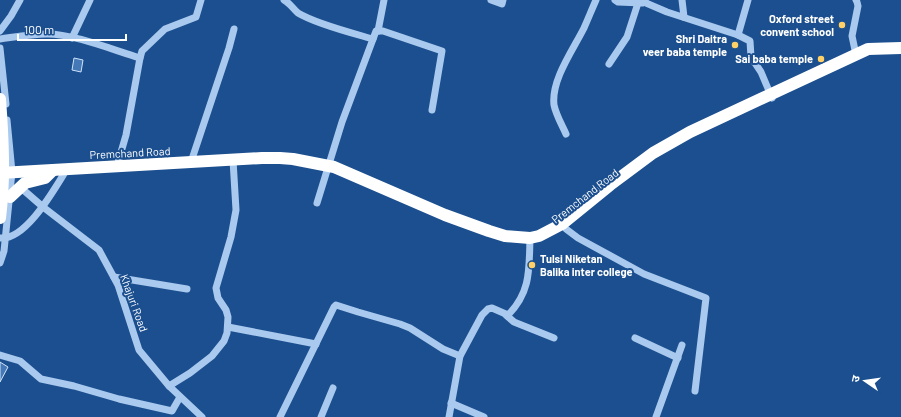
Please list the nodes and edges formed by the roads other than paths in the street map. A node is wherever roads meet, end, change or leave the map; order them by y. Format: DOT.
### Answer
graph roads {
  1 [pos="20,0"];
  2 [pos="90,0"];
  3 [pos="201,0"];
  4 [pos="284,0"];
  5 [pos="384,0"];
  6 [pos="491,0"];
  7 [pos="503,0"];
  8 [pos="596,0"];
  9 [pos="615,0"];
  10 [pos="682,0"];
  11 [pos="748,0"];
  12 [pos="856,0"];
  13 [pos="646,1"];
  14 [pos="638,3"];
  15 [pos="684,17"];
  16 [pos="234,29"];
  17 [pos="0,30"];
  18 [pos="378,31"];
  19 [pos="738,35"];
  20 [pos="72,38"];
  21 [pos="0,39"];
  22 [pos="373,39"];
  23 [pos="0,48"];
  24 [pos="886,48"];
  25 [pos="901,48"];
  26 [pos="856,54"];
  27 [pos="140,58"];
  28 [pos="609,64"];
  29 [pos="772,98"];
  30 [pos="0,99"];
  31 [pos="432,110"];
  32 [pos="566,134"];
  33 [pos="232,160"];
  34 [pos="190,162"];
  35 [pos="117,166"];
  36 [pos="67,169"];
  37 [pos="328,169"];
  38 [pos="53,170"];
  39 [pos="6,173"];
  40 [pos="20,187"];
  41 [pos="10,197"];
  42 [pos="317,203"];
  43 [pos="43,207"];
  44 [pos="0,218"];
  45 [pos="566,228"];
  46 [pos="3,238"];
  47 [pos="530,241"];
  48 [pos="0,263"];
  49 [pos="114,277"];
  50 [pos="187,289"];
  51 [pos="506,315"];
  52 [pos="228,327"];
  53 [pos="554,338"];
  54 [pos="635,338"];
  55 [pos="316,344"];
  56 [pos="682,345"];
  57 [pos="0,355"];
  58 [pos="460,356"];
  59 [pos="678,358"];
  60 [pos="169,386"];
  61 [pos="333,388"];
  62 [pos="696,390"];
  63 [pos="180,397"];
  64 [pos="451,403"];
  65 [pos="170,414"];
  66 [pos="202,417"];
  67 [pos="280,417"];
  68 [pos="321,417"];
  69 [pos="449,417"];
  70 [pos="484,417"];
  71 [pos="656,417"];
  1 -- 17 [label="street"];
  2 -- 20 [label="street"];
  3 -- 27 [label="street"];
  4 -- 22 [label="street"];
  5 -- 18 [label="street"];
  6 -- 7 [label="street"];
  8 -- 32 [label="street"];
  9 -- 14 [label="street"];
  10 -- 15 [label="street"];
  11 -- 19 [label="street"];
  12 -- 26 [label="street"];
  13 -- 14 [label="street"];
  13 -- 15 [label="street"];
  14 -- 28 [label="street"];
  15 -- 19 [label="street"];
  16 -- 34 [label="street"];
  18 -- 22 [label="street"];
  18 -- 31 [label="street"];
  19 -- 29 [label="street"];
  20 -- 21 [label="street"];
  20 -- 27 [label="street"];
  22 -- 37 [label="street"];
  23 -- 39 [label="street"];
  24 -- 25 [label="highway, Premchand Road"];
  24 -- 26 [label="highway, Premchand Road"];
  24 -- 29 [label="highway, Premchand Road"];
  26 -- 29 [label="highway, Premchand Road"];
  27 -- 35 [label="street"];
  29 -- 45 [label="highway, Premchand Road"];
  29 -- 47 [label="highway, Premchand Road"];
  30 -- 44 [label="highway"];
  33 -- 34 [label="highway, Premchand Road"];
  33 -- 37 [label="highway, Premchand Road"];
  33 -- 52 [label="street"];
  34 -- 35 [label="highway, Premchand Road"];
  35 -- 36 [label="highway, Premchand Road"];
  36 -- 38 [label="highway, Premchand Road"];
  36 -- 43 [label="street"];
  37 -- 42 [label="street"];
  37 -- 47 [label="highway, Premchand Road"];
  38 -- 39 [label="highway, Premchand Road"];
  38 -- 40 [label="highway"];
  39 -- 41 [label="street"];
  40 -- 41 [label="highway"];
  40 -- 43 [label="street, Khajuri Road"];
  41 -- 46 [label="street"];
  43 -- 46 [label="street"];
  43 -- 49 [label="street, Khajuri Road"];
  45 -- 47 [label="highway, Premchand Road"];
  45 -- 62 [label="street"];
  46 -- 48 [label="street"];
  47 -- 51 [label="street"];
  49 -- 50 [label="street"];
  49 -- 60 [label="street, Khajuri Road"];
  51 -- 53 [label="street"];
  51 -- 58 [label="street"];
  52 -- 55 [label="street"];
  52 -- 60 [label="street"];
  54 -- 59 [label="street"];
  55 -- 58 [label="street"];
  55 -- 67 [label="street"];
  56 -- 59 [label="street"];
  57 -- 65 [label="street"];
  58 -- 64 [label="street"];
  59 -- 71 [label="street"];
  60 -- 63 [label="street, Khajuri Road"];
  61 -- 68 [label="street"];
  63 -- 65 [label="street"];
  63 -- 66 [label="street, Khajuri Road"];
  64 -- 69 [label="street"];
  64 -- 70 [label="street"];
}
